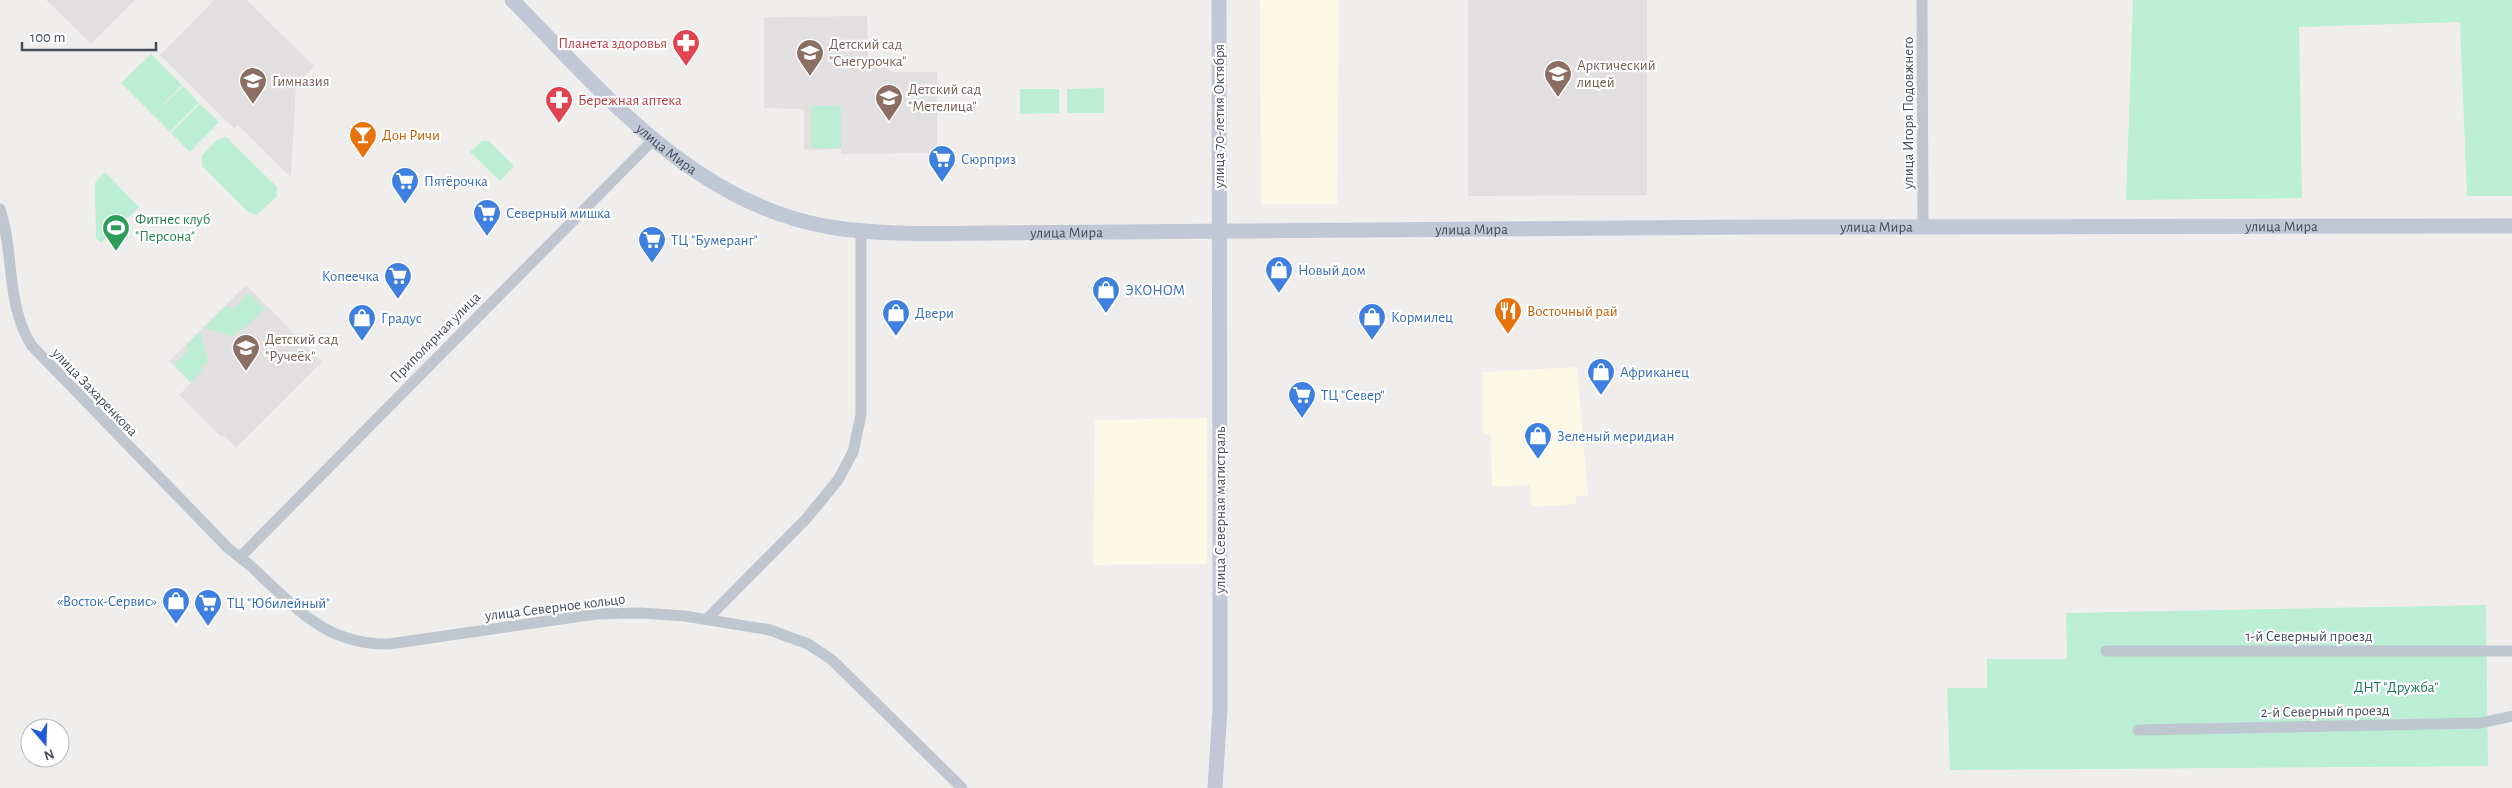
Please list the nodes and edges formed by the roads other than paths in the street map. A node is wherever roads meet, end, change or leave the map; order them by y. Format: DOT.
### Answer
graph roads {
  1 [pos="512,0"];
  2 [pos="1219,0"];
  3 [pos="1922,0"];
  4 [pos="653,140"];
  5 [pos="0,209"];
  6 [pos="2512,226"];
  7 [pos="1923,227"];
  8 [pos="861,230"];
  9 [pos="1219,231"];
  10 [pos="240,557"];
  11 [pos="707,619"];
  12 [pos="2512,650"];
  13 [pos="2106,651"];
  14 [pos="2512,716"];
  15 [pos="2138,730"];
  16 [pos="962,788"];
  17 [pos="1215,788"];
  1 -- 4 [label="main road, улица Мира"];
  2 -- 9 [label="main road, улица 70-летия Октября"];
  3 -- 7 [label="street, улица Игоря Подовжнего"];
  4 -- 8 [label="main road, улица Мира"];
  4 -- 10 [label="street, Приполярная улица"];
  5 -- 10 [label="street, улица Захаренкова"];
  6 -- 7 [label="main road, улица Мира"];
  7 -- 9 [label="main road, улица Мира"];
  8 -- 9 [label="main road, улица Мира"];
  8 -- 11 [label="street"];
  9 -- 17 [label="main road, улица Северная магистраль"];
  10 -- 11 [label="street, улица Северное кольцо"];
  11 -- 16 [label="street, улица Северное кольцо"];
  12 -- 13 [label="street, 1-й Северный проезд"];
  14 -- 15 [label="street, 2-й Северный проезд"];
}
